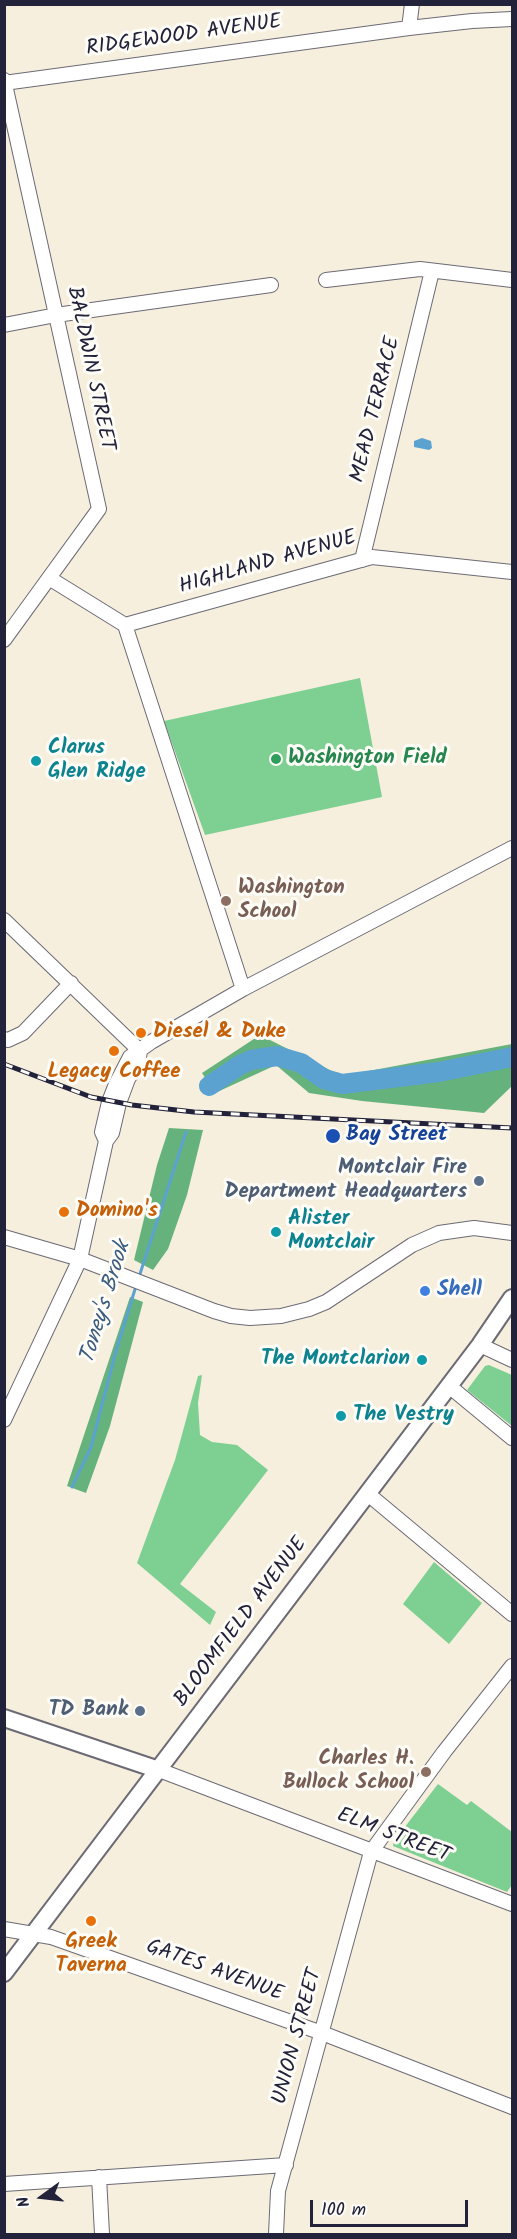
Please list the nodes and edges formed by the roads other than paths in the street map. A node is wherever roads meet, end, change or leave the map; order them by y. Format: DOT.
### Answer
graph roads {
  1 [pos="412,4"];
  2 [pos="513,19"];
  3 [pos="414,28"];
  4 [pos="5,82"];
  5 [pos="432,271"];
  6 [pos="326,280"];
  7 [pos="513,280"];
  8 [pos="271,285"];
  9 [pos="56,315"];
  10 [pos="4,325"];
  11 [pos="362,560"];
  12 [pos="513,572"];
  13 [pos="49,578"];
  14 [pos="125,625"];
  15 [pos="4,640"];
  16 [pos="513,848"];
  17 [pos="4,920"];
  18 [pos="71,983"];
  19 [pos="243,989"];
  20 [pos="4,1040"];
  21 [pos="140,1051"];
  22 [pos="513,1233"];
  23 [pos="4,1237"];
  24 [pos="80,1259"];
  25 [pos="513,1298"];
  26 [pos="480,1345"];
  27 [pos="513,1360"];
  28 [pos="449,1386"];
  29 [pos="4,1420"];
  30 [pos="513,1438"];
  31 [pos="368,1494"];
  32 [pos="513,1614"];
  33 [pos="513,1666"];
  34 [pos="4,1718"];
  35 [pos="159,1770"];
  36 [pos="371,1852"];
  37 [pos="513,1904"];
  38 [pos="4,1929"];
  39 [pos="33,1934"];
  40 [pos="4,1973"];
  41 [pos="322,2033"];
  42 [pos="513,2107"];
  43 [pos="285,2165"];
  44 [pos="99,2177"];
  45 [pos="4,2184"];
  46 [pos="102,2235"];
  47 [pos="276,2235"];
  1 -- 3 [label="street"];
  2 -- 3 [label="street, RIDGEWOOD AVENUE"];
  3 -- 4 [label="street, RIDGEWOOD AVENUE"];
  4 -- 9 [label="street, BALDWIN STREET"];
  5 -- 6 [label="street"];
  5 -- 7 [label="street"];
  5 -- 11 [label="street, MEAD TERRACE"];
  8 -- 9 [label="street"];
  9 -- 10 [label="street"];
  9 -- 13 [label="street, BALDWIN STREET"];
  11 -- 12 [label="street, HIGHLAND AVENUE"];
  11 -- 14 [label="street, HIGHLAND AVENUE"];
  13 -- 14 [label="street"];
  13 -- 15 [label="street, BALDWIN STREET"];
  14 -- 19 [label="street"];
  16 -- 19 [label="street"];
  17 -- 18 [label="street"];
  18 -- 20 [label="street"];
  18 -- 21 [label="street"];
  19 -- 21 [label="street"];
  21 -- 24 [label="street"];
  22 -- 24 [label="street"];
  23 -- 24 [label="street"];
  24 -- 29 [label="street"];
  25 -- 26 [label="main road, BLOOMFIELD AVENUE"];
  26 -- 27 [label="street"];
  26 -- 28 [label="main road, BLOOMFIELD AVENUE"];
  28 -- 30 [label="street"];
  28 -- 31 [label="main road, BLOOMFIELD AVENUE"];
  31 -- 32 [label="street"];
  31 -- 35 [label="main road, BLOOMFIELD AVENUE"];
  33 -- 36 [label="street"];
  34 -- 35 [label="main road"];
  35 -- 36 [label="street, ELM STREET"];
  35 -- 39 [label="main road, BLOOMFIELD AVENUE"];
  36 -- 37 [label="street, ELM STREET"];
  36 -- 41 [label="street, UNION STREET"];
  38 -- 39 [label="street, GATES AVENUE"];
  39 -- 40 [label="main road, BLOOMFIELD AVENUE"];
  39 -- 41 [label="street, GATES AVENUE"];
  41 -- 42 [label="street, GATES AVENUE"];
  41 -- 43 [label="street, UNION STREET"];
  43 -- 44 [label="street"];
  43 -- 47 [label="street, UNION STREET"];
  44 -- 45 [label="street"];
  44 -- 46 [label="street"];
}
